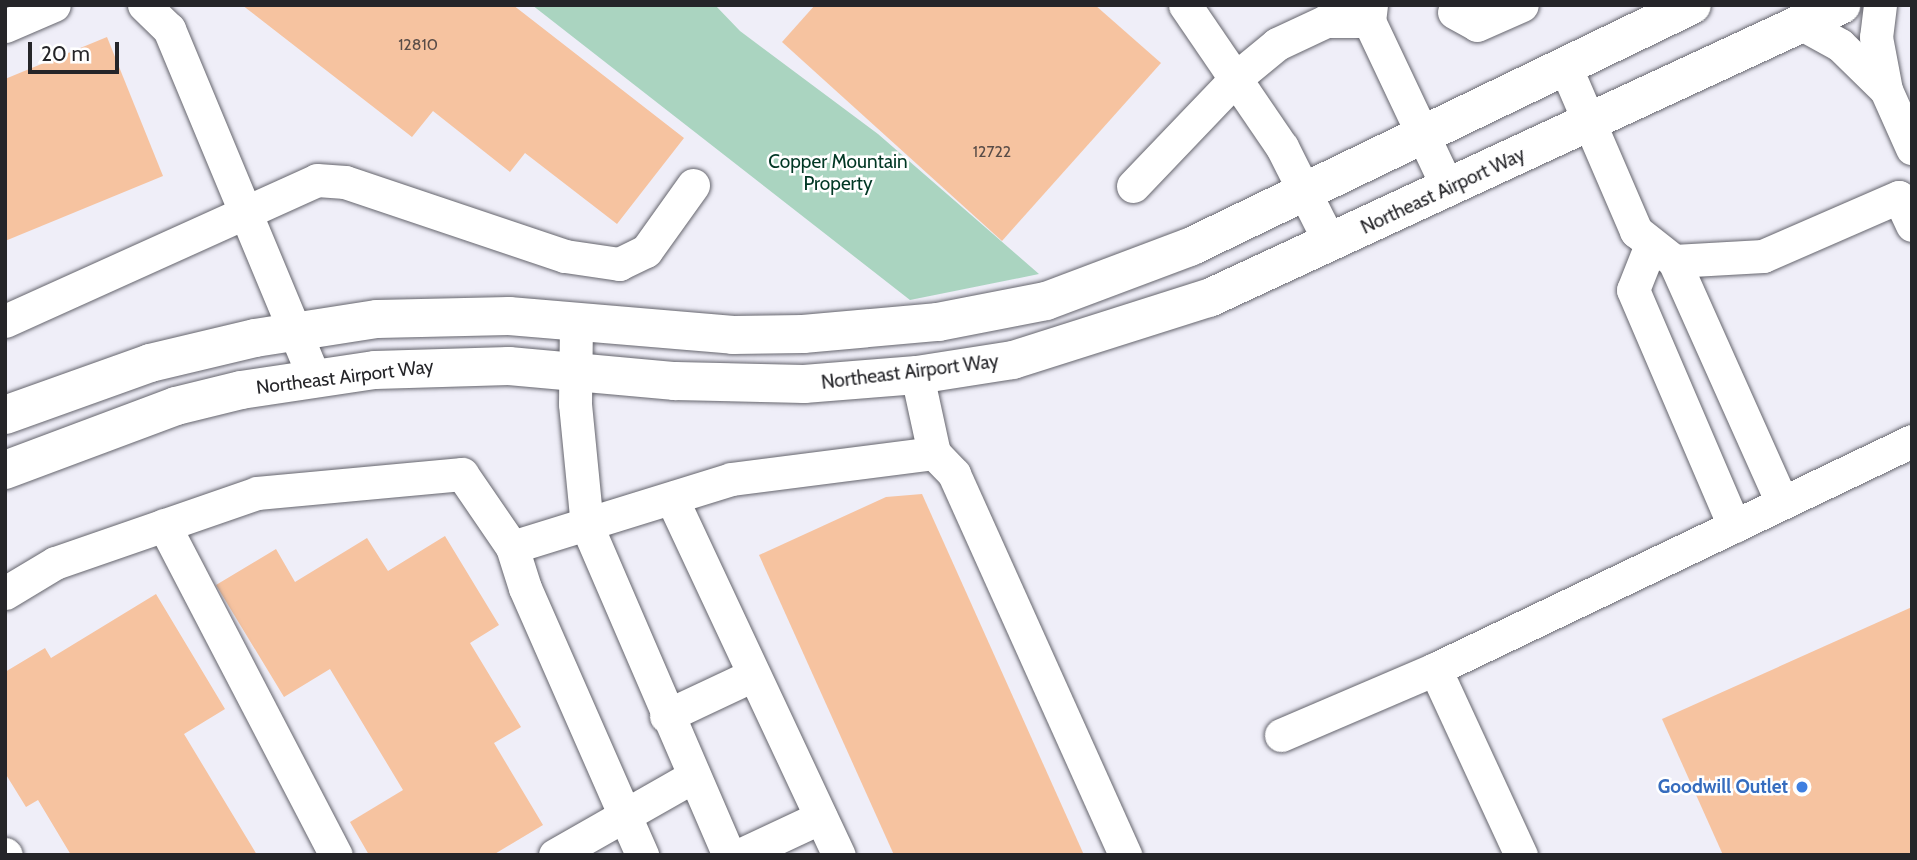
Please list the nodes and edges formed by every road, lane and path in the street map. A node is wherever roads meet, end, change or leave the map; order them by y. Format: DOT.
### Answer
graph roads {
  1 [pos="54,5"];
  2 [pos="145,5"];
  3 [pos="1185,5"];
  4 [pos="1522,5"];
  5 [pos="1692,5"];
  6 [pos="1841,5"];
  7 [pos="1880,5"];
  8 [pos="1454,12"];
  9 [pos="1318,13"];
  10 [pos="1370,13"];
  11 [pos="1802,24"];
  12 [pos="5,26"];
  13 [pos="1565,66"];
  14 [pos="1237,77"];
  15 [pos="1886,90"];
  16 [pos="1587,124"];
  17 [pos="1423,134"];
  18 [pos="1912,148"];
  19 [pos="693,185"];
  20 [pos="1133,186"];
  21 [pos="1448,188"];
  22 [pos="1305,191"];
  23 [pos="1908,205"];
  24 [pos="249,215"];
  25 [pos="1330,243"];
  26 [pos="1662,254"];
  27 [pos="5,321"];
  28 [pos="576,321"];
  29 [pos="297,330"];
  30 [pos="575,370"];
  31 [pos="917,375"];
  32 [pos="314,378"];
  33 [pos="5,415"];
  34 [pos="1912,441"];
  35 [pos="934,453"];
  36 [pos="5,470"];
  37 [pos="672,499"];
  38 [pos="1782,503"];
  39 [pos="164,525"];
  40 [pos="587,526"];
  41 [pos="1734,526"];
  42 [pos="513,547"];
  43 [pos="5,593"];
  44 [pos="1435,668"];
  45 [pos="753,675"];
  46 [pos="666,716"];
  47 [pos="1281,735"];
  48 [pos="694,776"];
  49 [pos="625,815"];
  50 [pos="821,817"];
  51 [pos="336,855"];
  52 [pos="555,855"];
  53 [pos="642,855"];
  54 [pos="729,855"];
  55 [pos="740,855"];
  56 [pos="839,855"];
  57 [pos="1125,855"];
  58 [pos="1521,855"];
  1 -- 12 [label="lane"];
  2 -- 24 [label="lane"];
  3 -- 14 [label="lane"];
  4 -- 8 [label="lane"];
  5 -- 13 [label="main road"];
  6 -- 11 [label="main road, Northeast Airport Way"];
  7 -- 15 [label="lane"];
  9 -- 10 [label="lane"];
  9 -- 14 [label="lane"];
  10 -- 17 [label="lane"];
  11 -- 15 [label="lane"];
  11 -- 16 [label="main road, Northeast Airport Way"];
  13 -- 16 [label="lane"];
  13 -- 17 [label="main road"];
  14 -- 20 [label="lane"];
  14 -- 22 [label="lane"];
  15 -- 18 [label="lane"];
  16 -- 21 [label="main road, Northeast Airport Way"];
  16 -- 26 [label="lane"];
  17 -- 21 [label="lane"];
  17 -- 22 [label="main road"];
  19 -- 24 [label="lane"];
  21 -- 25 [label="main road, Northeast Airport Way"];
  22 -- 25 [label="lane"];
  22 -- 28 [label="main road"];
  23 -- 26 [label="lane"];
  24 -- 27 [label="lane"];
  24 -- 29 [label="lane"];
  25 -- 31 [label="main road, Northeast Airport Way"];
  26 -- 38 [label="lane"];
  26 -- 41 [label="lane"];
  28 -- 29 [label="main road"];
  28 -- 30 [label="lane"];
  29 -- 32 [label="lane"];
  29 -- 33 [label="main road"];
  30 -- 31 [label="main road, Northeast Airport Way"];
  30 -- 32 [label="main road, Northeast Airport Way"];
  30 -- 40 [label="lane"];
  31 -- 35 [label="lane"];
  32 -- 36 [label="main road, Northeast Airport Way"];
  34 -- 38 [label="lane"];
  35 -- 37 [label="lane"];
  35 -- 57 [label="lane"];
  37 -- 40 [label="lane"];
  37 -- 45 [label="lane"];
  38 -- 41 [label="lane"];
  39 -- 42 [label="lane"];
  39 -- 43 [label="lane"];
  39 -- 51 [label="lane"];
  40 -- 42 [label="lane"];
  40 -- 46 [label="lane"];
  41 -- 44 [label="lane"];
  42 -- 49 [label="lane"];
  44 -- 47 [label="lane"];
  44 -- 58 [label="lane"];
  45 -- 46 [label="lane"];
  45 -- 50 [label="lane"];
  46 -- 48 [label="lane"];
  48 -- 49 [label="lane"];
  48 -- 54 [label="lane"];
  49 -- 52 [label="lane"];
  49 -- 53 [label="lane"];
  50 -- 55 [label="lane"];
  50 -- 56 [label="lane"];
}
